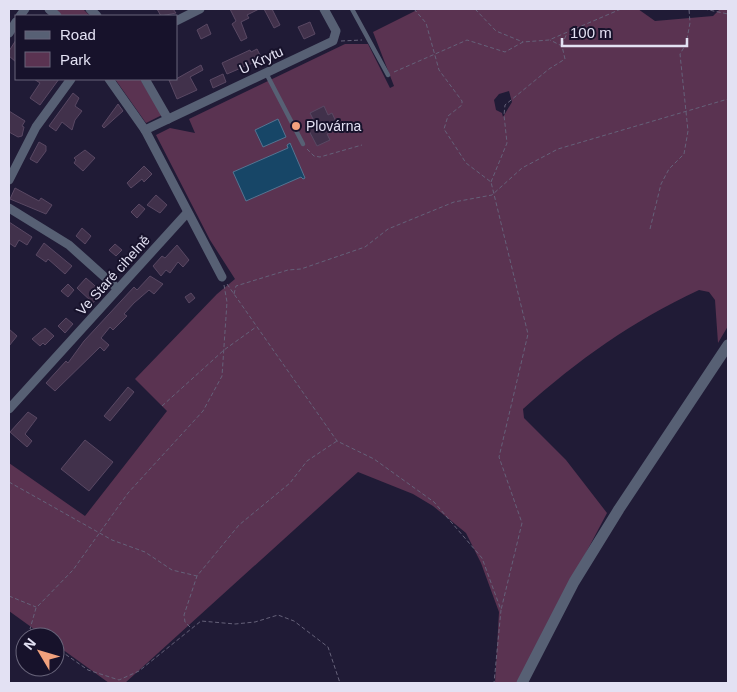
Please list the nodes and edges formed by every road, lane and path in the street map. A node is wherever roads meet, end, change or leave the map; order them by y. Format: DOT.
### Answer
graph roads {
  1 [pos="200,9"];
  2 [pos="324,9"];
  3 [pos="352,9"];
  4 [pos="414,9"];
  5 [pos="475,9"];
  6 [pos="621,9"];
  7 [pos="689,9"];
  8 [pos="704,9"];
  9 [pos="727,15"];
  10 [pos="178,20"];
  11 [pos="568,31"];
  12 [pos="370,40"];
  13 [pos="549,40"];
  14 [pos="333,41"];
  15 [pos="523,42"];
  16 [pos="562,46"];
  17 [pos="433,55"];
  18 [pos="266,72"];
  19 [pos="388,75"];
  20 [pos="70,80"];
  21 [pos="110,80"];
  22 [pos="146,80"];
  23 [pos="728,99"];
  24 [pos="687,111"];
  25 [pos="168,119"];
  26 [pos="145,130"];
  27 [pos="303,144"];
  28 [pos="362,145"];
  29 [pos="9,180"];
  30 [pos="490,182"];
  31 [pos="492,195"];
  32 [pos="9,208"];
  33 [pos="188,213"];
  34 [pos="650,229"];
  35 [pos="222,277"];
  36 [pos="118,289"];
  37 [pos="234,294"];
  38 [pos="257,326"];
  39 [pos="728,345"];
  40 [pos="224,350"];
  41 [pos="162,406"];
  42 [pos="9,409"];
  43 [pos="337,441"];
  44 [pos="9,482"];
  45 [pos="100,533"];
  46 [pos="197,576"];
  47 [pos="9,596"];
  48 [pos="36,608"];
  49 [pos="501,610"];
  50 [pos="31,627"];
  51 [pos="190,628"];
  52 [pos="65,653"];
  53 [pos="340,683"];
  54 [pos="494,683"];
  55 [pos="522,683"];
  1 -- 10 [label="street"];
  2 -- 14 [label="street"];
  3 -- 12 [label="lane"];
  4 -- 17 [label="path"];
  5 -- 15 [label="path"];
  6 -- 11 [label="path"];
  7 -- 24 [label="path"];
  8 -- 9 [label="path"];
  11 -- 13 [label="path"];
  11 -- 16 [label="path"];
  12 -- 14 [label="path"];
  12 -- 19 [label="lane"];
  13 -- 15 [label="path"];
  13 -- 16 [label="path"];
  14 -- 18 [label="street, U Krytu"];
  15 -- 17 [label="path"];
  16 -- 30 [label="path"];
  17 -- 19 [label="path"];
  17 -- 30 [label="path"];
  18 -- 25 [label="street, U Krytu"];
  18 -- 27 [label="lane"];
  20 -- 29 [label="street"];
  21 -- 26 [label="street"];
  22 -- 25 [label="street"];
  23 -- 24 [label="path"];
  24 -- 31 [label="path"];
  24 -- 34 [label="path"];
  25 -- 26 [label="street, U Krytu"];
  26 -- 33 [label="street"];
  27 -- 28 [label="path"];
  30 -- 31 [label="path"];
  31 -- 37 [label="path"];
  31 -- 49 [label="path"];
  32 -- 36 [label="street"];
  33 -- 35 [label="street"];
  33 -- 36 [label="street, Ve Staré cihelně"];
  35 -- 37 [label="path"];
  35 -- 40 [label="path"];
  36 -- 42 [label="street, Ve Staré cihelně"];
  37 -- 38 [label="path"];
  38 -- 40 [label="path"];
  38 -- 43 [label="path"];
  39 -- 55 [label="street"];
  40 -- 41 [label="path"];
  40 -- 45 [label="path"];
  43 -- 46 [label="path"];
  43 -- 49 [label="path"];
  44 -- 45 [label="path"];
  45 -- 46 [label="path"];
  45 -- 48 [label="path"];
  46 -- 51 [label="path"];
  47 -- 48 [label="path"];
  48 -- 50 [label="path"];
  49 -- 54 [label="path"];
  51 -- 52 [label="path"];
  51 -- 53 [label="path"];
}
